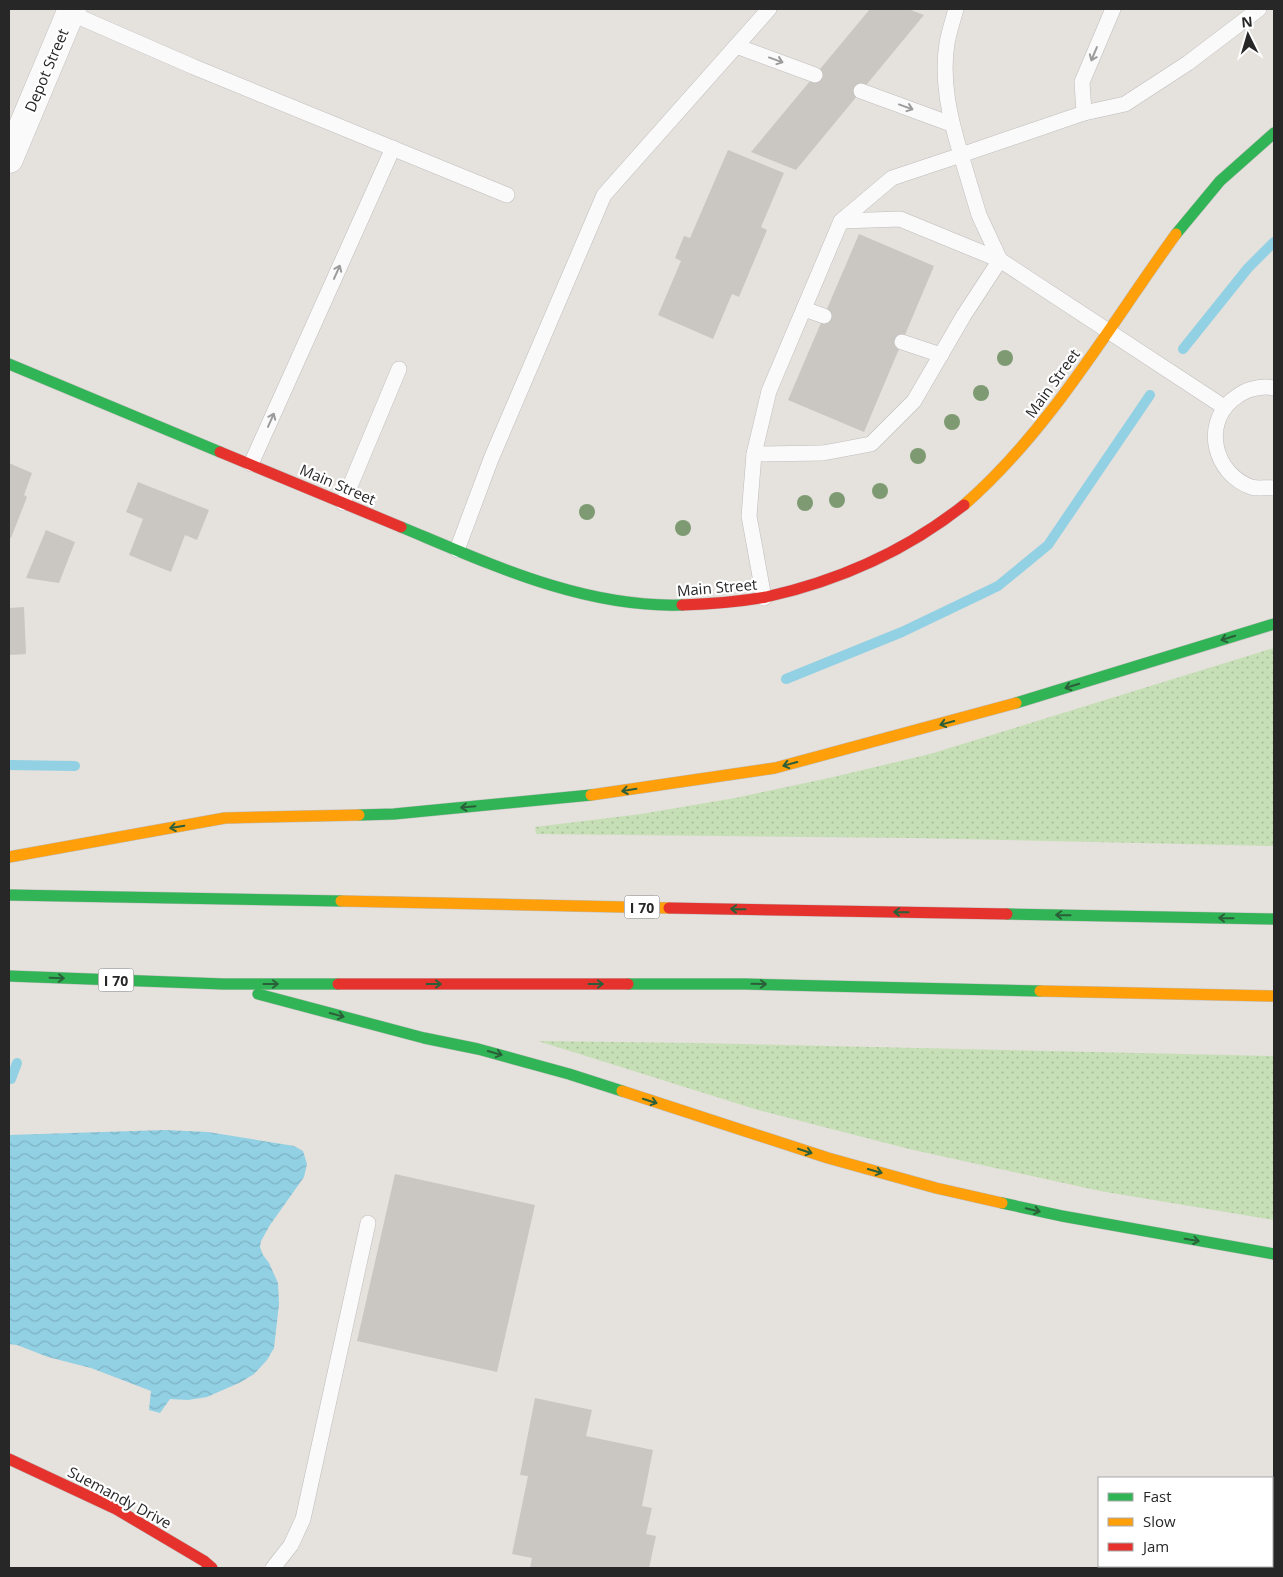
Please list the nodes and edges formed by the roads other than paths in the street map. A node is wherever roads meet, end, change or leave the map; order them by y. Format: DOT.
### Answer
graph roads {
  1 [pos="768,9"];
  2 [pos="956,9"];
  3 [pos="1113,9"];
  4 [pos="1259,9"];
  5 [pos="71,11"];
  6 [pos="736,46"];
  7 [pos="816,75"];
  8 [pos="861,91"];
  9 [pos="1084,113"];
  10 [pos="951,124"];
  11 [pos="1274,134"];
  12 [pos="393,148"];
  13 [pos="961,155"];
  14 [pos="9,159"];
  15 [pos="507,195"];
  16 [pos="841,221"];
  17 [pos="1000,260"];
  18 [pos="804,309"];
  19 [pos="824,316"];
  20 [pos="1109,330"];
  21 [pos="902,342"];
  22 [pos="941,355"];
  23 [pos="9,364"];
  24 [pos="398,368"];
  25 [pos="1274,388"];
  26 [pos="1224,407"];
  27 [pos="754,454"];
  28 [pos="251,464"];
  29 [pos="1274,488"];
  30 [pos="343,503"];
  31 [pos="457,550"];
  32 [pos="764,598"];
  33 [pos="1274,624"];
  34 [pos="9,858"];
  35 [pos="9,895"];
  36 [pos="1274,918"];
  37 [pos="9,976"];
  38 [pos="223,984"];
  39 [pos="1274,996"];
  40 [pos="368,1223"];
  41 [pos="1274,1254"];
  42 [pos="9,1460"];
  43 [pos="212,1568"];
  44 [pos="273,1568"];
  1 -- 6 [label="lane"];
  2 -- 10 [label="lane"];
  3 -- 9 [label="lane, one-way"];
  4 -- 9 [label="lane"];
  5 -- 12 [label="lane"];
  5 -- 14 [label="street, Depot Street"];
  6 -- 7 [label="lane, one-way"];
  6 -- 31 [label="lane"];
  8 -- 10 [label="lane, one-way"];
  9 -- 13 [label="lane"];
  10 -- 13 [label="lane"];
  11 -- 20 [label="main road, Main Street"];
  12 -- 15 [label="lane"];
  28 -- 12 [label="lane, one-way"];
  13 -- 16 [label="lane"];
  13 -- 17 [label="lane"];
  16 -- 17 [label="lane"];
  16 -- 18 [label="lane"];
  17 -- 20 [label="lane"];
  17 -- 22 [label="lane"];
  18 -- 19 [label="lane"];
  18 -- 27 [label="lane"];
  20 -- 26 [label="lane"];
  20 -- 32 [label="main road, Main Street"];
  21 -- 22 [label="lane"];
  22 -- 27 [label="lane"];
  23 -- 28 [label="main road, Main Street"];
  24 -- 30 [label="lane"];
  25 -- 26 [label="lane"];
  26 -- 29 [label="lane"];
  27 -- 32 [label="lane"];
  28 -- 30 [label="main road, Main Street"];
  30 -- 31 [label="main road, Main Street"];
  31 -- 32 [label="main road, Main Street"];
  33 -- 34 [label="main road, one-way"];
  36 -- 35 [label="main road, I 70, one-way"];
  37 -- 38 [label="main road, I 70, one-way"];
  38 -- 39 [label="main road, I 70, one-way"];
  38 -- 41 [label="main road, one-way"];
  40 -- 44 [label="lane"];
  42 -- 43 [label="main road, Suemandy Drive"];
}
